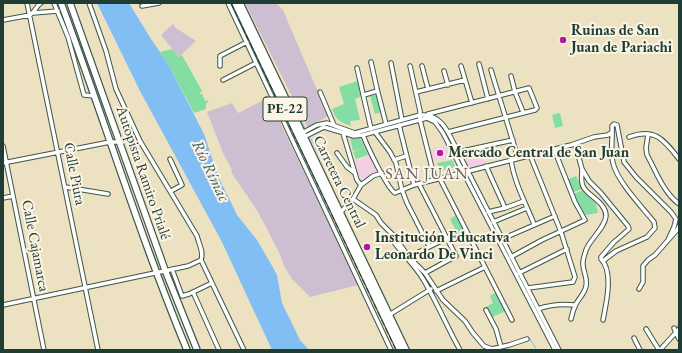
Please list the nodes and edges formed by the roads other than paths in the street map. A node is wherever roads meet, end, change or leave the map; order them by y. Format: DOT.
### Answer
graph roads {
  1 [pos="27,3"];
  2 [pos="41,3"];
  3 [pos="54,3"];
  4 [pos="61,3"];
  5 [pos="70,3"];
  6 [pos="90,3"];
  7 [pos="159,3"];
  8 [pos="228,3"];
  9 [pos="235,3"];
  10 [pos="240,3"];
  11 [pos="142,6"];
  12 [pos="58,11"];
  13 [pos="31,14"];
  14 [pos="3,20"];
  15 [pos="247,42"];
  16 [pos="371,62"];
  17 [pos="256,63"];
  18 [pos="391,64"];
  19 [pos="479,64"];
  20 [pos="220,66"];
  21 [pos="410,66"];
  22 [pos="422,66"];
  23 [pos="461,66"];
  24 [pos="357,68"];
  25 [pos="491,70"];
  26 [pos="444,71"];
  27 [pos="510,76"];
  28 [pos="223,80"];
  29 [pos="465,80"];
  30 [pos="275,82"];
  31 [pos="448,85"];
  32 [pos="428,89"];
  33 [pos="377,91"];
  34 [pos="320,92"];
  35 [pos="416,92"];
  36 [pos="515,92"];
  37 [pos="364,95"];
  38 [pos="96,96"];
  39 [pos="499,97"];
  40 [pos="488,99"];
  41 [pos="472,103"];
  42 [pos="523,112"];
  43 [pos="421,117"];
  44 [pos="506,118"];
  45 [pos="402,120"];
  46 [pos="386,124"];
  47 [pos="334,125"];
  48 [pos="399,125"];
  49 [pos="371,129"];
  50 [pos="375,132"];
  51 [pos="448,132"];
  52 [pos="612,132"];
  53 [pos="344,133"];
  54 [pos="303,135"];
  55 [pos="364,135"];
  56 [pos="648,135"];
  57 [pos="629,137"];
  58 [pos="513,140"];
  59 [pos="110,142"];
  60 [pos="119,142"];
  61 [pos="575,144"];
  62 [pos="3,146"];
  63 [pos="554,149"];
  64 [pos="58,152"];
  65 [pos="458,152"];
  66 [pos="337,153"];
  67 [pos="530,155"];
  68 [pos="406,156"];
  69 [pos="518,158"];
  70 [pos="170,159"];
  71 [pos="679,159"];
  72 [pos="394,160"];
  73 [pos="511,160"];
  74 [pos="5,163"];
  75 [pos="486,166"];
  76 [pos="582,169"];
  77 [pos="467,171"];
  78 [pos="462,172"];
  79 [pos="382,173"];
  80 [pos="356,174"];
  81 [pos="440,178"];
  82 [pos="436,180"];
  83 [pos="419,184"];
  84 [pos="361,185"];
  85 [pos="414,185"];
  86 [pos="65,187"];
  87 [pos="402,190"];
  88 [pos="170,191"];
  89 [pos="108,194"];
  90 [pos="13,196"];
  91 [pos="3,198"];
  92 [pos="353,199"];
  93 [pos="524,201"];
  94 [pos="678,202"];
  95 [pos="505,208"];
  96 [pos="527,208"];
  97 [pos="488,212"];
  98 [pos="338,214"];
  99 [pos="555,216"];
  100 [pos="493,222"];
  101 [pos="534,224"];
  102 [pos="679,226"];
  103 [pos="561,232"];
  104 [pos="392,234"];
  105 [pos="446,238"];
  106 [pos="502,239"];
  107 [pos="668,240"];
  108 [pos="350,245"];
  109 [pos="429,246"];
  110 [pos="344,248"];
  111 [pos="567,249"];
  112 [pos="511,256"];
  113 [pos="409,257"];
  114 [pos="200,260"];
  115 [pos="603,261"];
  116 [pos="485,267"];
  117 [pos="172,269"];
  118 [pos="165,270"];
  119 [pos="156,272"];
  120 [pos="425,273"];
  121 [pos="519,273"];
  122 [pos="364,276"];
  123 [pos="358,279"];
  124 [pos="212,283"];
  125 [pos="434,287"];
  126 [pos="86,288"];
  127 [pos="528,288"];
  128 [pos="639,289"];
  129 [pos="429,290"];
  130 [pos="436,291"];
  131 [pos="193,292"];
  132 [pos="34,299"];
  133 [pos="3,305"];
  134 [pos="575,305"];
  135 [pos="538,309"];
  136 [pos="486,310"];
  137 [pos="389,314"];
  138 [pos="571,318"];
  139 [pos="512,320"];
  140 [pos="603,320"];
  141 [pos="646,329"];
  142 [pos="679,329"];
  143 [pos="675,330"];
  144 [pos="634,338"];
  145 [pos="526,339"];
  146 [pos="679,339"];
  147 [pos="459,348"];
  148 [pos="500,348"];
  149 [pos="44,350"];
  150 [pos="98,350"];
  151 [pos="188,350"];
  152 [pos="197,350"];
  153 [pos="219,350"];
  154 [pos="244,350"];
  155 [pos="391,350"];
  156 [pos="400,350"];
  157 [pos="406,350"];
  158 [pos="454,350"];
  159 [pos="555,350"];
  160 [pos="559,350"];
  161 [pos="640,350"];
  162 [pos="660,350"];
  1 -- 13 [label="street, Calle Piura"];
  2 -- 13 [label="street"];
  3 -- 12 [label="street"];
  4 -- 38 [label="highway, Autopista Ramiro Prialé"];
  5 -- 60 [label="highway, Autopista Ramiro Prialé"];
  6 -- 88 [label="street"];
  7 -- 11 [label="street"];
  8 -- 15 [label="street"];
  9 -- 30 [label="highway, Carretera Central / PE-22"];
  10 -- 30 [label="highway, Carretera Central / PE-22"];
  12 -- 13 [label="street"];
  12 -- 38 [label="street"];
  13 -- 14 [label="street"];
  13 -- 64 [label="street, Calle Piura"];
  15 -- 17 [label="street"];
  15 -- 20 [label="street"];
  16 -- 33 [label="street"];
  17 -- 28 [label="street"];
  17 -- 110 [label="street"];
  18 -- 45 [label="street"];
  19 -- 40 [label="street"];
  21 -- 35 [label="street"];
  22 -- 32 [label="street"];
  23 -- 29 [label="street"];
  24 -- 37 [label="street"];
  25 -- 39 [label="street"];
  26 -- 31 [label="street"];
  27 -- 36 [label="street"];
  29 -- 31 [label="street"];
  29 -- 41 [label="street"];
  30 -- 54 [label="highway, Carretera Central / PE-22"];
  30 -- 98 [label="highway, Carretera Central / PE-22"];
  31 -- 32 [label="street"];
  32 -- 35 [label="street"];
  33 -- 37 [label="street"];
  33 -- 46 [label="street"];
  34 -- 47 [label="street"];
  35 -- 43 [label="street"];
  36 -- 39 [label="street"];
  36 -- 42 [label="street"];
  36 -- 42 [label="street"];
  37 -- 49 [label="street"];
  38 -- 59 [label="highway, Autopista Ramiro Prialé"];
  39 -- 40 [label="street"];
  39 -- 44 [label="street"];
  40 -- 41 [label="street"];
  41 -- 43 [label="street"];
  42 -- 44 [label="street"];
  43 -- 45 [label="street"];
  43 -- 48 [label="street"];
  43 -- 51 [label="street"];
  43 -- 78 [label="street"];
  43 -- 82 [label="street"];
  44 -- 51 [label="street"];
  44 -- 58 [label="street"];
  45 -- 46 [label="street"];
  46 -- 49 [label="street"];
  47 -- 49 [label="street"];
  47 -- 54 [label="street"];
  48 -- 50 [label="street"];
  48 -- 68 [label="street"];
  50 -- 55 [label="street"];
  50 -- 72 [label="street"];
  51 -- 65 [label="street"];
  52 -- 61 [label="street"];
  52 -- 107 [label="street"];
  52 -- 115 [label="street"];
  53 -- 54 [label="street"];
  53 -- 55 [label="street"];
  53 -- 80 [label="street"];
  54 -- 98 [label="highway, Carretera Central / PE-22"];
  55 -- 79 [label="street"];
  56 -- 57 [label="street"];
  56 -- 71 [label="street"];
  56 -- 94 [label="street"];
  58 -- 65 [label="street"];
  58 -- 69 [label="street"];
  59 -- 60 [label="street"];
  59 -- 64 [label="street"];
  59 -- 119 [label="highway, Autopista Ramiro Prialé"];
  60 -- 118 [label="highway, Autopista Ramiro Prialé"];
  61 -- 63 [label="street"];
  61 -- 76 [label="street"];
  62 -- 74 [label="street, Calle Cajamarca"];
  63 -- 67 [label="street"];
  63 -- 103 [label="street"];
  64 -- 74 [label="street"];
  64 -- 86 [label="street, Calle Piura"];
  65 -- 77 [label="street"];
  66 -- 80 [label="street"];
  67 -- 69 [label="street"];
  67 -- 99 [label="street"];
  68 -- 72 [label="street"];
  68 -- 85 [label="street"];
  69 -- 73 [label="street"];
  70 -- 88 [label="street"];
  72 -- 87 [label="street"];
  73 -- 75 [label="street"];
  73 -- 93 [label="street"];
  74 -- 90 [label="street, Calle Cajamarca"];
  75 -- 77 [label="street"];
  75 -- 95 [label="street"];
  76 -- 115 [label="street"];
  76 -- 134 [label="street"];
  77 -- 78 [label="street"];
  77 -- 97 [label="street"];
  78 -- 81 [label="street"];
  78 -- 159 [label="street"];
  79 -- 84 [label="street"];
  79 -- 87 [label="street"];
  80 -- 84 [label="street"];
  81 -- 82 [label="street"];
  81 -- 116 [label="street"];
  82 -- 83 [label="street"];
  83 -- 85 [label="street"];
  83 -- 105 [label="street"];
  84 -- 92 [label="street"];
  85 -- 87 [label="street"];
  86 -- 89 [label="street"];
  86 -- 126 [label="street, Calle Piura"];
  87 -- 109 [label="street"];
  88 -- 114 [label="street"];
  90 -- 91 [label="street"];
  90 -- 132 [label="street, Calle Cajamarca"];
  92 -- 98 [label="street"];
  92 -- 104 [label="street"];
  93 -- 95 [label="street"];
  93 -- 96 [label="street"];
  95 -- 97 [label="street"];
  96 -- 100 [label="street"];
  96 -- 101 [label="street"];
  97 -- 100 [label="street"];
  98 -- 108 [label="highway, Carretera Central / PE-22"];
  98 -- 137 [label="highway, Carretera Central / PE-22"];
  99 -- 101 [label="street"];
  99 -- 103 [label="street"];
  100 -- 106 [label="street"];
  101 -- 106 [label="street"];
  102 -- 107 [label="street"];
  103 -- 111 [label="street"];
  103 -- 112 [label="street"];
  104 -- 113 [label="street"];
  104 -- 129 [label="street"];
  105 -- 109 [label="street"];
  105 -- 120 [label="street"];
  106 -- 112 [label="street"];
  107 -- 128 [label="street"];
  108 -- 110 [label="street"];
  108 -- 122 [label="highway, Carretera Central / PE-22"];
  109 -- 113 [label="street"];
  110 -- 123 [label="street"];
  111 -- 121 [label="street"];
  111 -- 127 [label="street"];
  112 -- 121 [label="street"];
  113 -- 120 [label="street"];
  114 -- 117 [label="street"];
  114 -- 124 [label="street"];
  115 -- 140 [label="street"];
  116 -- 130 [label="street"];
  116 -- 139 [label="street"];
  117 -- 118 [label="street"];
  117 -- 131 [label="street"];
  118 -- 119 [label="street"];
  118 -- 152 [label="highway, Autopista Ramiro Prialé"];
  119 -- 126 [label="street"];
  119 -- 151 [label="highway, Autopista Ramiro Prialé"];
  120 -- 125 [label="street"];
  121 -- 127 [label="street"];
  122 -- 123 [label="street"];
  122 -- 156 [label="highway, Carretera Central / PE-22"];
  123 -- 155 [label="street"];
  124 -- 131 [label="street"];
  124 -- 154 [label="street"];
  125 -- 129 [label="street"];
  125 -- 130 [label="street"];
  126 -- 132 [label="street"];
  126 -- 150 [label="street, Calle Piura"];
  127 -- 135 [label="street"];
  129 -- 137 [label="street"];
  129 -- 147 [label="street"];
  130 -- 148 [label="street"];
  131 -- 153 [label="street"];
  132 -- 133 [label="street"];
  132 -- 149 [label="street, Calle Cajamarca"];
  134 -- 135 [label="street"];
  134 -- 138 [label="street"];
  135 -- 160 [label="street"];
  136 -- 148 [label="street"];
  137 -- 157 [label="highway, Carretera Central / PE-22"];
  141 -- 162 [label="street"];
  142 -- 143 [label="street"];
  143 -- 146 [label="street"];
  143 -- 162 [label="street"];
  144 -- 161 [label="street"];
  145 -- 148 [label="street"];
  147 -- 158 [label="street"];
}
